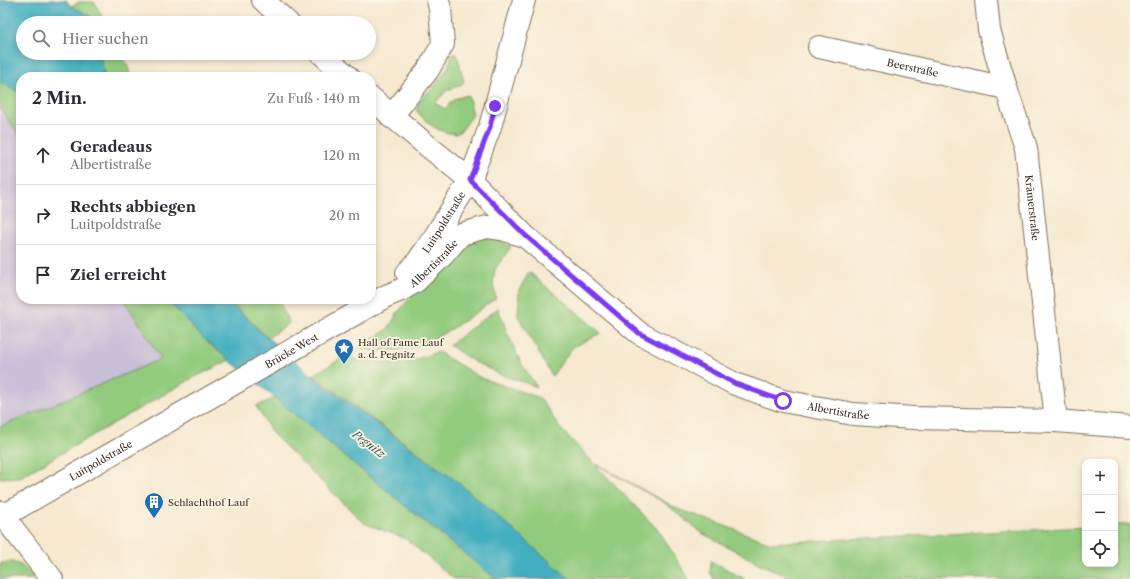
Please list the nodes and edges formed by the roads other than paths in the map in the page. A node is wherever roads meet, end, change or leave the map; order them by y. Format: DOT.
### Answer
graph roads {
  1 [pos="263,0"];
  2 [pos="438,0"];
  3 [pos="524,0"];
  4 [pos="986,0"];
  5 [pos="280,16"];
  6 [pos="819,47"];
  7 [pos="329,60"];
  8 [pos="342,72"];
  9 [pos="1006,88"];
  10 [pos="376,102"];
  11 [pos="391,116"];
  12 [pos="470,180"];
  13 [pos="526,236"];
  14 [pos="386,296"];
  15 [pos="376,302"];
  16 [pos="372,304"];
  17 [pos="197,404"];
  18 [pos="1056,421"];
  19 [pos="1130,428"];
  20 [pos="1,517"];
  21 [pos="52,579"];
  1 -- 5 [label="main road"];
  2 -- 11 [label="main road"];
  3 -- 12 [label="main road, Luitpoldstraße"];
  4 -- 9 [label="main road, Krämerstraße"];
  6 -- 9 [label="main road, Beerstraße"];
  7 -- 8 [label="main road"];
  9 -- 18 [label="main road, Krämerstraße"];
  10 -- 11 [label="main road, Albertistraße"];
  11 -- 12 [label="main road, Albertistraße"];
  12 -- 13 [label="main road, Albertistraße"];
  12 -- 14 [label="main road, Luitpoldstraße"];
  13 -- 14 [label="main road, Albertistraße"];
  13 -- 18 [label="main road, Albertistraße"];
  14 -- 15 [label="main road, Brücke West"];
  16 -- 17 [label="main road, Brücke West"];
  17 -- 20 [label="main road, Luitpoldstraße"];
  18 -- 19 [label="main road, Albertistraße"];
  20 -- 21 [label="main road"];
}
